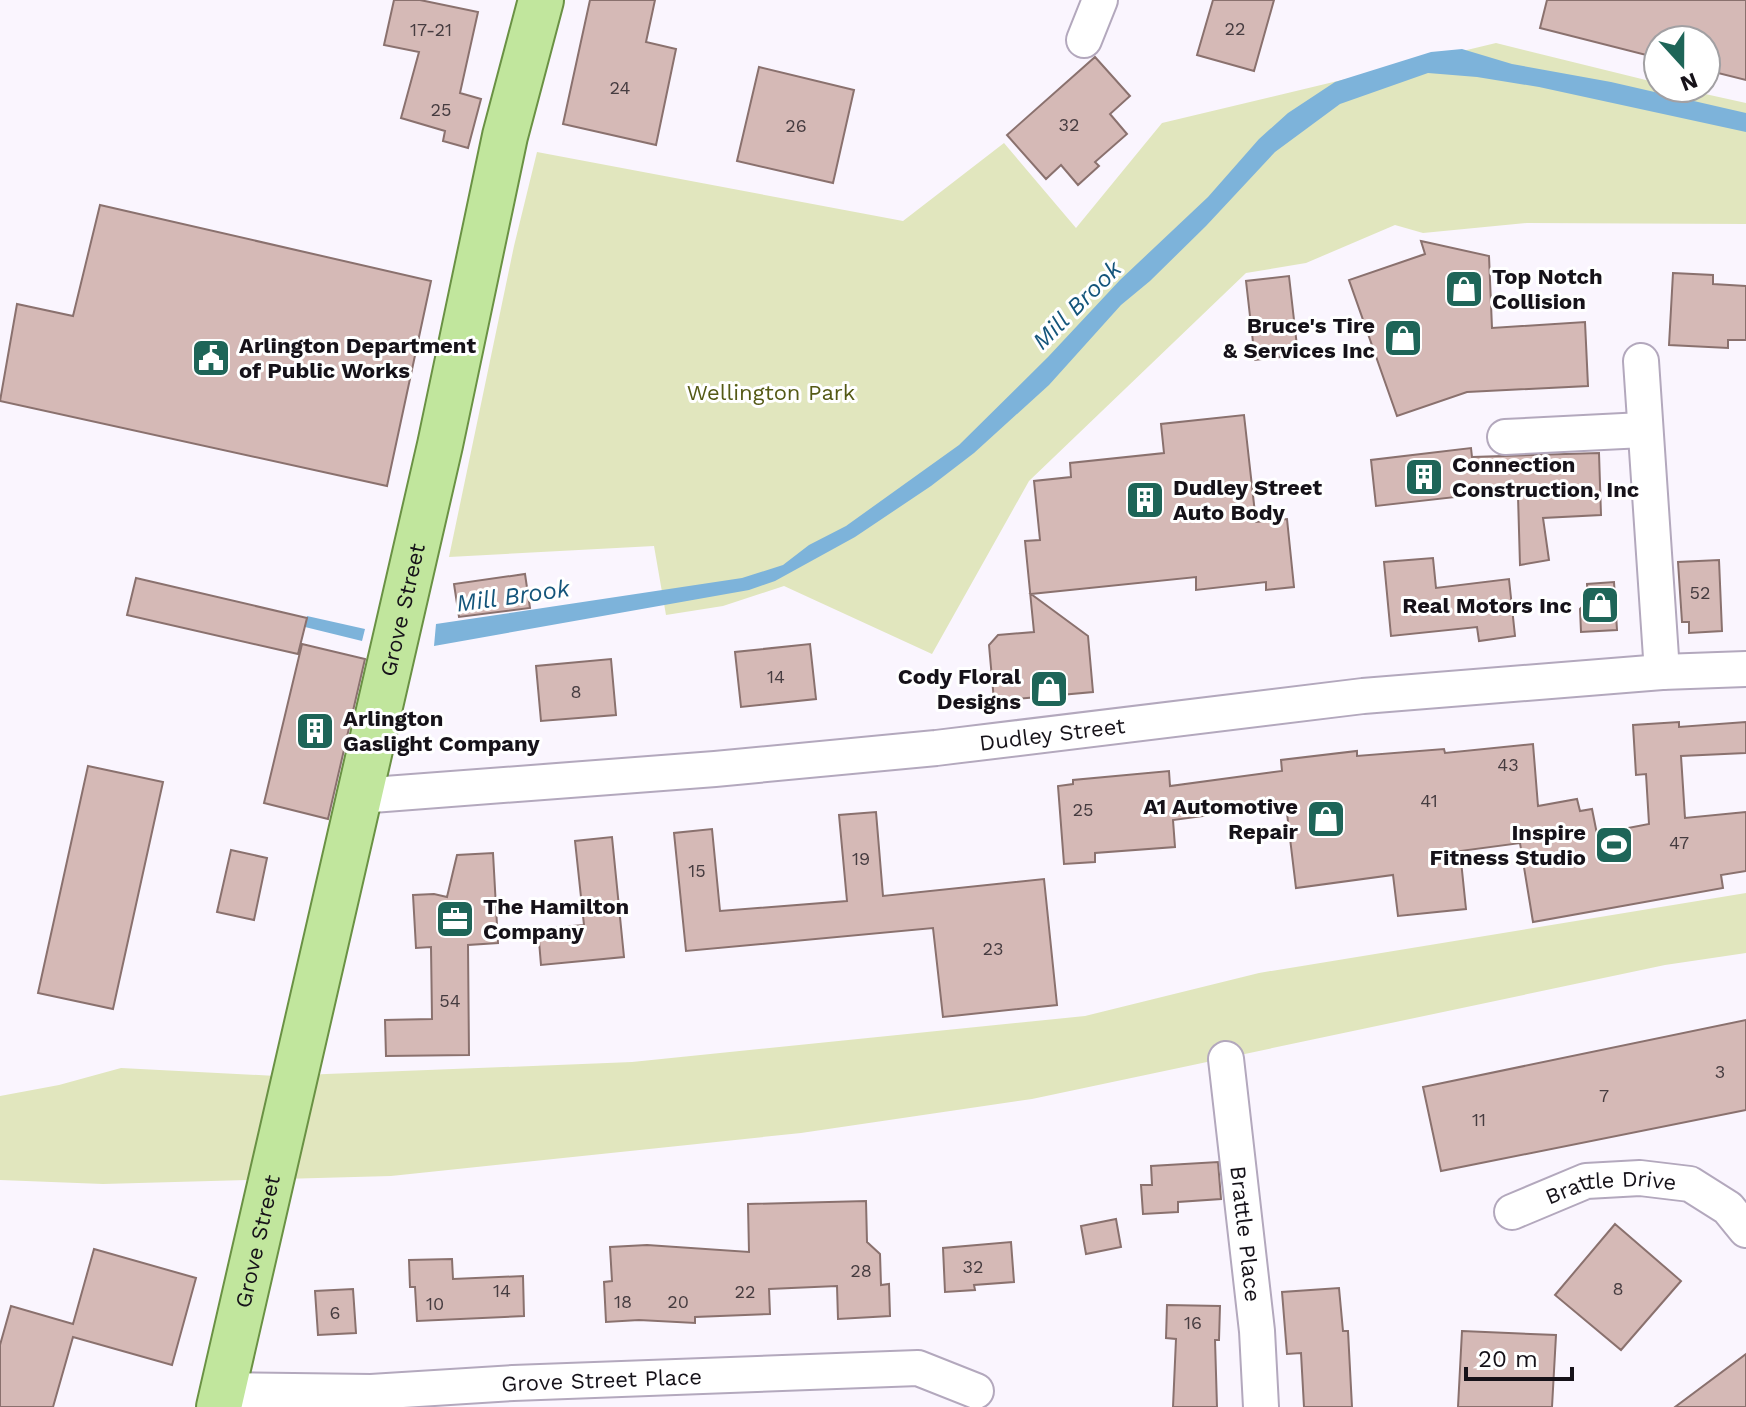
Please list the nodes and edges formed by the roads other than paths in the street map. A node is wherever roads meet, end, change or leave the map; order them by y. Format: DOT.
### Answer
graph roads {
  1 [pos="541,0"];
  2 [pos="1100,0"];
  3 [pos="1084,40"];
  4 [pos="1641,361"];
  5 [pos="1643,430"];
  6 [pos="1505,437"];
  7 [pos="1746,669"];
  8 [pos="1662,672"];
  9 [pos="359,796"];
  10 [pos="1226,1059"];
  11 [pos="1512,1212"];
  12 [pos="1746,1230"];
  13 [pos="976,1391"];
  14 [pos="221,1398"];
  15 [pos="1261,1407"];
  1 -- 9 [label="main road, Grove Street"];
  2 -- 3 [label="street"];
  4 -- 5 [label="street"];
  5 -- 6 [label="street"];
  5 -- 8 [label="street"];
  7 -- 8 [label="street, Dudley Street"];
  8 -- 9 [label="street, Dudley Street"];
  9 -- 14 [label="main road, Grove Street"];
  10 -- 15 [label="street, Brattle Place"];
  11 -- 12 [label="street, Brattle Drive"];
  13 -- 14 [label="street, Grove Street Place"];
}
